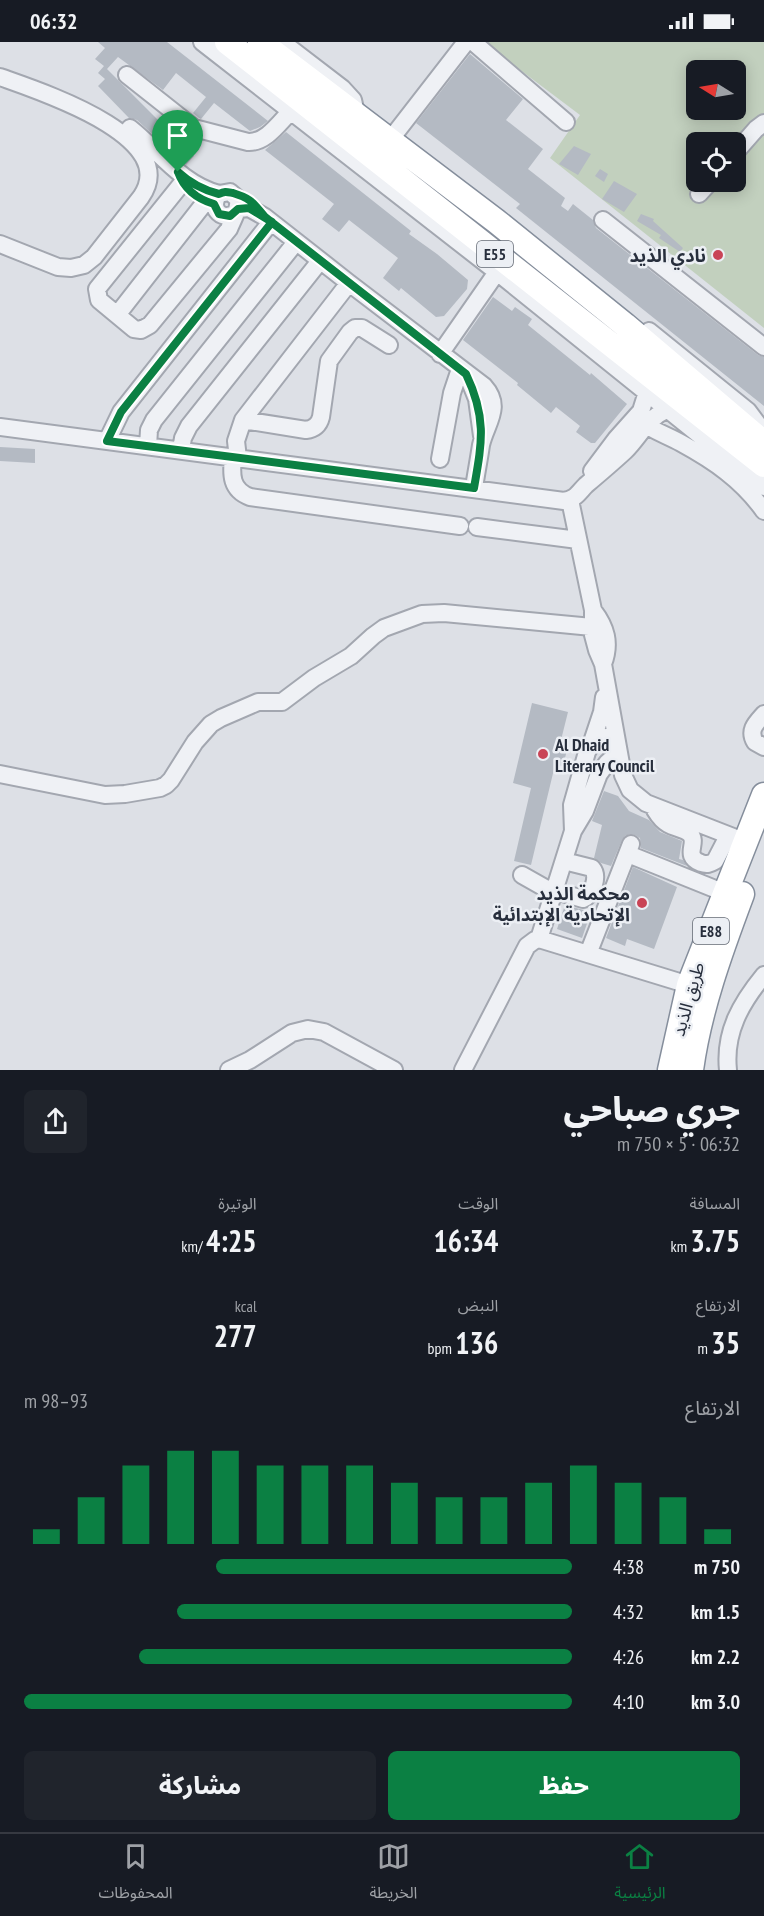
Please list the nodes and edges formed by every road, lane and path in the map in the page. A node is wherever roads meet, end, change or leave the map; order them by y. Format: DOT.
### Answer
graph roads {
  1 [pos="202,42"];
  2 [pos="228,42"];
  3 [pos="260,42"];
  4 [pos="282,42"];
  5 [pos="466,42"];
  6 [pos="473,42"];
  7 [pos="127,75"];
  8 [pos="0,77"];
  9 [pos="291,111"];
  10 [pos="357,116"];
  11 [pos="566,122"];
  12 [pos="106,123"];
  13 [pos="764,123"];
  14 [pos="390,140"];
  15 [pos="746,142"];
  16 [pos="180,177"];
  17 [pos="224,204"];
  18 [pos="268,220"];
  19 [pos="603,220"];
  20 [pos="296,242"];
  21 [pos="0,244"];
  22 [pos="320,261"];
  23 [pos="497,272"];
  24 [pos="349,283"];
  25 [pos="117,315"];
  26 [pos="390,345"];
  27 [pos="764,347"];
  28 [pos="440,354"];
  29 [pos="463,371"];
  30 [pos="647,392"];
  31 [pos="668,409"];
  32 [pos="243,420"];
  33 [pos="640,422"];
  34 [pos="0,427"];
  35 [pos="107,441"];
  36 [pos="148,446"];
  37 [pos="754,449"];
  38 [pos="181,450"];
  39 [pos="236,457"];
  40 [pos="440,459"];
  41 [pos="764,485"];
  42 [pos="474,488"];
  43 [pos="570,500"];
  44 [pos="764,511"];
  45 [pos="460,526"];
  46 [pos="477,527"];
  47 [pos="578,540"];
  48 [pos="593,610"];
  49 [pos="592,627"];
  50 [pos="604,667"];
  51 [pos="764,714"];
  52 [pos="591,745"];
  53 [pos="617,745"];
  54 [pos="764,747"];
  55 [pos="0,774"];
  56 [pos="764,795"];
  57 [pos="651,805"];
  58 [pos="573,831"];
  59 [pos="746,839"];
  60 [pos="564,861"];
  61 [pos="522,875"];
  62 [pos="555,891"];
  63 [pos="725,893"];
  64 [pos="539,939"];
  65 [pos="588,954"];
  66 [pos="764,974"];
  67 [pos="689,985"];
  68 [pos="229,1070"];
  69 [pos="394,1070"];
  70 [pos="463,1070"];
  71 [pos="670,1070"];
  72 [pos="691,1070"];
  73 [pos="728,1070"];
  1 -- 9 [label="street"];
  2 -- 37 [label="highway, E55"];
  3 -- 10 [label="highway, E55"];
  4 -- 10 [label="street"];
  5 -- 14 [label="street"];
  6 -- 11 [label="street"];
  7 -- 9 [label="street"];
  8 -- 12 [label="street"];
  9 -- 23 [label="street"];
  10 -- 14 [label="highway, E55"];
  12 -- 16 [label="street"];
  12 -- 21 [label="street"];
  13 -- 15 [label="street"];
  14 -- 37 [label="highway, E55"];
  16 -- 17 [label="street"];
  16 -- 25 [label="street"];
  17 -- 18 [label="street"];
  17 -- 25 [label="street"];
  17 -- 25 [label="street"];
  18 -- 20 [label="street"];
  18 -- 35 [label="street"];
  19 -- 27 [label="street"];
  20 -- 22 [label="street"];
  20 -- 36 [label="street"];
  22 -- 24 [label="street"];
  22 -- 38 [label="street"];
  23 -- 28 [label="street"];
  23 -- 30 [label="street"];
  24 -- 28 [label="street"];
  24 -- 32 [label="street"];
  26 -- 32 [label="street"];
  28 -- 29 [label="street"];
  29 -- 40 [label="street"];
  29 -- 42 [label="street"];
  30 -- 31 [label="street"];
  30 -- 33 [label="street"];
  31 -- 33 [label="street"];
  31 -- 37 [label="street"];
  32 -- 39 [label="street"];
  33 -- 43 [label="street"];
  33 -- 44 [label="street"];
  34 -- 35 [label="street"];
  35 -- 36 [label="street"];
  36 -- 38 [label="street"];
  37 -- 41 [label="highway"];
  38 -- 39 [label="street"];
  39 -- 42 [label="street"];
  39 -- 45 [label="street"];
  42 -- 43 [label="street"];
  43 -- 47 [label="street"];
  46 -- 47 [label="street"];
  47 -- 48 [label="street"];
  48 -- 49 [label="street"];
  48 -- 50 [label="street"];
  49 -- 50 [label="street"];
  49 -- 55 [label="street"];
  50 -- 52 [label="street"];
  50 -- 53 [label="street"];
  51 -- 54 [label="street"];
  52 -- 53 [label="street"];
  52 -- 58 [label="street"];
  53 -- 57 [label="street"];
  53 -- 58 [label="street"];
  56 -- 59 [label="highway, طريق الذيد / E88"];
  57 -- 59 [label="street"];
  57 -- 59 [label="street"];
  58 -- 60 [label="street"];
  59 -- 63 [label="highway, طريق الذيد / E88"];
  59 -- 72 [label="highway, طريق الذيد / E88"];
  60 -- 62 [label="street"];
  60 -- 62 [label="street"];
  61 -- 62 [label="street"];
  62 -- 64 [label="street"];
  63 -- 65 [label="street"];
  63 -- 67 [label="highway, طريق الذيد / E88"];
  64 -- 65 [label="street"];
  64 -- 70 [label="street"];
  65 -- 67 [label="street"];
  66 -- 73 [label="street"];
  67 -- 71 [label="highway, طريق الذيد / E88"];
  68 -- 69 [label="street"];
}
